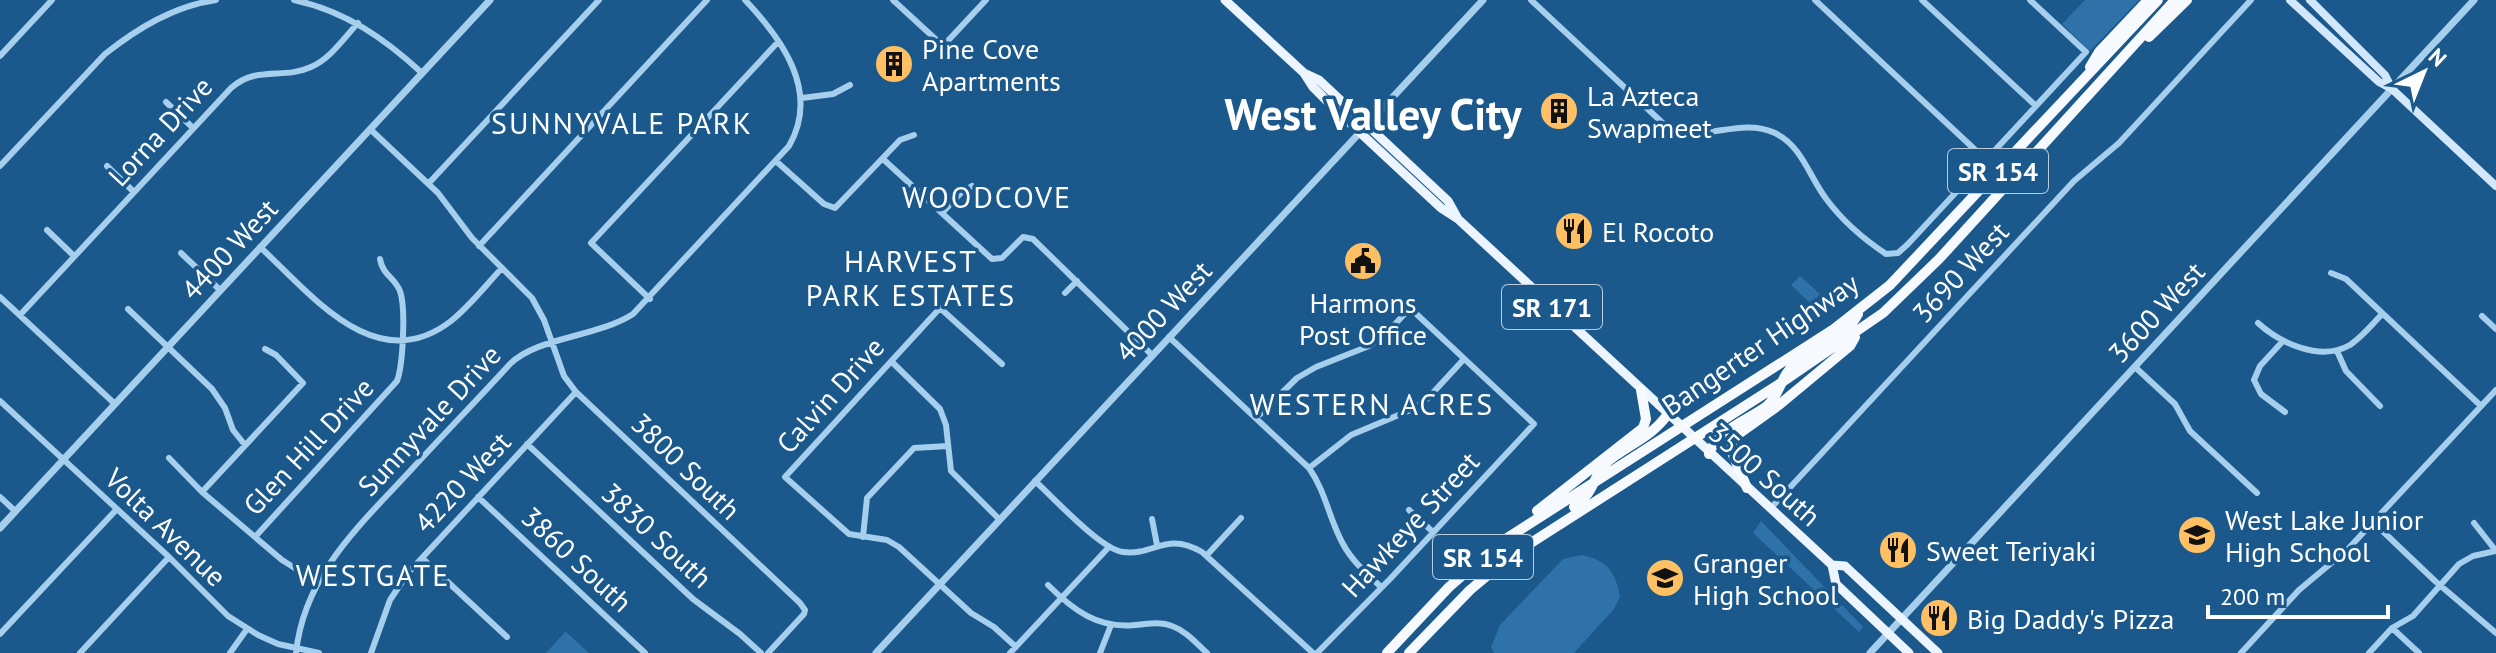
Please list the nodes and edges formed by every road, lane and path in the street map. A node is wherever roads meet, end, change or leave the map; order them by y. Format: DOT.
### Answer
graph roads {
  1 [pos="52,0"];
  2 [pos="216,0"];
  3 [pos="294,0"];
  4 [pos="490,0"];
  5 [pos="599,0"];
  6 [pos="707,0"];
  7 [pos="745,0"];
  8 [pos="893,0"];
  9 [pos="986,0"];
  10 [pos="1225,0"];
  11 [pos="1483,0"];
  12 [pos="1531,0"];
  13 [pos="1815,0"];
  14 [pos="1922,0"];
  15 [pos="2032,0"];
  16 [pos="2148,0"];
  17 [pos="2158,0"];
  18 [pos="2175,0"];
  19 [pos="2187,0"];
  20 [pos="2251,0"];
  21 [pos="2290,0"];
  22 [pos="2310,0"];
  23 [pos="2474,0"];
  24 [pos="358,23"];
  25 [pos="778,42"];
  26 [pos="2137,42"];
  27 [pos="1,43"];
  28 [pos="7,48"];
  29 [pos="0,56"];
  30 [pos="422,73"];
  31 [pos="2087,77"];
  32 [pos="850,85"];
  33 [pos="2392,89"];
  34 [pos="802,98"];
  35 [pos="166,102"];
  36 [pos="2036,106"];
  37 [pos="193,128"];
  38 [pos="370,129"];
  39 [pos="1363,129"];
  40 [pos="914,135"];
  41 [pos="883,159"];
  42 [pos="1986,160"];
  43 [pos="777,162"];
  44 [pos="0,166"];
  45 [pos="107,166"];
  46 [pos="2021,169"];
  47 [pos="429,183"];
  48 [pos="972,186"];
  49 [pos="2496,186"];
  50 [pos="134,192"];
  51 [pos="942,213"];
  52 [pos="47,230"];
  53 [pos="479,246"];
  54 [pos="260,247"];
  55 [pos="181,253"];
  56 [pos="74,256"];
  57 [pos="380,259"];
  58 [pos="502,268"];
  59 [pos="2331,273"];
  60 [pos="1077,281"];
  61 [pos="220,290"];
  62 [pos="1065,293"];
  63 [pos="0,297"];
  64 [pos="650,299"];
  65 [pos="1861,308"];
  66 [pos="128,309"];
  67 [pos="2382,314"];
  68 [pos="20,315"];
  69 [pos="2482,316"];
  70 [pos="2258,323"];
  71 [pos="2496,329"];
  72 [pos="1858,332"];
  73 [pos="1169,337"];
  74 [pos="402,340"];
  75 [pos="2282,342"];
  76 [pos="553,343"];
  77 [pos="168,347"];
  78 [pos="265,349"];
  79 [pos="2337,351"];
  80 [pos="1152,355"];
  81 [pos="1464,359"];
  82 [pos="892,362"];
  83 [pos="1002,364"];
  84 [pos="2135,367"];
  85 [pos="1781,383"];
  86 [pos="1641,390"];
  87 [pos="2496,390"];
  88 [pos="576,392"];
  89 [pos="0,401"];
  90 [pos="115,404"];
  91 [pos="2380,406"];
  92 [pos="2481,406"];
  93 [pos="2285,412"];
  94 [pos="1667,415"];
  95 [pos="1256,418"];
  96 [pos="1680,427"];
  97 [pos="1693,439"];
  98 [pos="527,444"];
  99 [pos="245,445"];
  100 [pos="948,446"];
  101 [pos="1709,454"];
  102 [pos="169,458"];
  103 [pos="64,459"];
  104 [pos="1309,468"];
  105 [pos="1035,481"];
  106 [pos="1596,481"];
  107 [pos="1747,488"];
  108 [pos="202,492"];
  109 [pos="2257,493"];
  110 [pos="0,497"];
  111 [pos="478,497"];
  112 [pos="117,509"];
  113 [pos="1770,509"];
  114 [pos="1409,510"];
  115 [pos="15,511"];
  116 [pos="1241,518"];
  117 [pos="1152,519"];
  118 [pos="1000,520"];
  119 [pos="2373,522"];
  120 [pos="2474,523"];
  121 [pos="0,528"];
  122 [pos="1433,532"];
  123 [pos="255,537"];
  124 [pos="863,537"];
  125 [pos="1157,545"];
  126 [pos="1109,547"];
  127 [pos="2496,551"];
  128 [pos="1207,555"];
  129 [pos="1512,555"];
  130 [pos="169,557"];
  131 [pos="422,558"];
  132 [pos="1832,565"];
  133 [pos="317,582"];
  134 [pos="940,584"];
  135 [pos="1048,585"];
  136 [pos="2439,585"];
  137 [pos="1381,587"];
  138 [pos="1449,587"];
  139 [pos="1061,598"];
  140 [pos="1902,619"];
  141 [pos="1111,625"];
  142 [pos="2392,628"];
  143 [pos="247,629"];
  144 [pos="2496,633"];
  145 [pos="0,634"];
  146 [pos="1888,634"];
  147 [pos="507,637"];
  148 [pos="1016,647"];
  149 [pos="296,651"];
  150 [pos="80,653"];
  151 [pos="230,653"];
  152 [pos="319,653"];
  153 [pos="371,653"];
  154 [pos="645,653"];
  155 [pos="761,653"];
  156 [pos="768,653"];
  157 [pos="876,653"];
  158 [pos="1010,653"];
  159 [pos="1100,653"];
  160 [pos="1207,653"];
  161 [pos="1315,653"];
  162 [pos="1387,653"];
  163 [pos="1409,653"];
  164 [pos="1870,653"];
  165 [pos="1909,653"];
  166 [pos="1938,653"];
  167 [pos="2241,653"];
  168 [pos="2369,653"];
  169 [pos="2419,653"];
  1 -- 28 [label="street"];
  2 -- 44 [label="street"];
  3 -- 24 [label="street"];
  4 -- 30 [label="street, 4400 West"];
  5 -- 47 [label="street"];
  6 -- 53 [label="street"];
  7 -- 25 [label="street, Sunnyvale Drive"];
  8 -- 9 [label="street"];
  10 -- 39 [label="main road, 3500 South / SR 171"];
  11 -- 39 [label="street, 4000 West"];
  12 -- 42 [label="street"];
  13 -- 42 [label="street"];
  14 -- 36 [label="street"];
  15 -- 36 [label="street"];
  16 -- 31 [label="highway"];
  17 -- 31 [label="highway, Bangerter Highway / SR 154"];
  18 -- 26 [label="highway, Bangerter Highway / SR 154"];
  19 -- 26 [label="highway"];
  20 -- 113 [label="street, 3690 West"];
  21 -- 33 [label="main road"];
  22 -- 33 [label="main road"];
  23 -- 33 [label="street, 3600 West"];
  24 -- 30 [label="street"];
  24 -- 37 [label="street, Lorna Drive"];
  25 -- 34 [label="street, Sunnyvale Drive"];
  25 -- 64 [label="street"];
  26 -- 46 [label="highway, Bangerter Highway / SR 154"];
  27 -- 28 [label="street"];
  28 -- 29 [label="street"];
  30 -- 38 [label="street, 4400 West"];
  31 -- 46 [label="highway"];
  31 -- 65 [label="highway, Bangerter Highway / SR 154"];
  32 -- 34 [label="street"];
  33 -- 49 [label="main road"];
  33 -- 84 [label="street, 3600 West"];
  34 -- 43 [label="street, Sunnyvale Drive"];
  35 -- 37 [label="street"];
  36 -- 42 [label="street"];
  37 -- 50 [label="street, Lorna Drive"];
  38 -- 47 [label="street, 3800 South"];
  38 -- 54 [label="street, 4400 West"];
  39 -- 73 [label="street, 4000 West"];
  39 -- 86 [label="main road, 3500 South / SR 171"];
  40 -- 41 [label="street"];
  41 -- 43 [label="street"];
  41 -- 51 [label="street"];
  43 -- 64 [label="street, Sunnyvale Drive"];
  45 -- 50 [label="street"];
  46 -- 72 [label="highway, Bangerter Highway / SR 154"];
  47 -- 53 [label="street, 3800 South"];
  48 -- 51 [label="street"];
  50 -- 56 [label="street, Lorna Drive"];
  51 -- 60 [label="street"];
  52 -- 56 [label="street"];
  53 -- 58 [label="street, 3800 South"];
  54 -- 61 [label="street, 4400 West"];
  54 -- 74 [label="street"];
  55 -- 61 [label="street"];
  56 -- 68 [label="street, Lorna Drive"];
  57 -- 74 [label="street, Glen Hill Drive"];
  58 -- 74 [label="street"];
  58 -- 76 [label="street, 3800 South"];
  59 -- 67 [label="street"];
  60 -- 62 [label="street"];
  60 -- 80 [label="street"];
  61 -- 77 [label="street, 4400 West"];
  63 -- 68 [label="street"];
  64 -- 76 [label="street, Sunnyvale Drive"];
  65 -- 85 [label="highway"];
  65 -- 96 [label="highway, Bangerter Highway / SR 154"];
  66 -- 77 [label="street"];
  67 -- 79 [label="street"];
  67 -- 92 [label="street"];
  68 -- 90 [label="street"];
  69 -- 71 [label="street"];
  70 -- 75 [label="street"];
  72 -- 85 [label="highway, Bangerter Highway / SR 154"];
  72 -- 107 [label="highway"];
  73 -- 80 [label="street, 4000 West"];
  73 -- 95 [label="street"];
  74 -- 123 [label="street, Glen Hill Drive"];
  75 -- 79 [label="street"];
  75 -- 93 [label="street"];
  76 -- 88 [label="street, 3800 South"];
  76 -- 133 [label="street, Sunnyvale Drive"];
  77 -- 90 [label="street, 4400 West"];
  77 -- 99 [label="street"];
  78 -- 99 [label="street"];
  79 -- 91 [label="street"];
  80 -- 105 [label="street, 4000 West"];
  81 -- 95 [label="street"];
  81 -- 104 [label="street"];
  81 -- 122 [label="street, Hawkeye Street"];
  82 -- 83 [label="street, Calvin Drive"];
  82 -- 100 [label="street"];
  82 -- 124 [label="street, Calvin Drive"];
  84 -- 109 [label="street"];
  84 -- 140 [label="street, 3600 West"];
  85 -- 97 [label="highway, Bangerter Highway / SR 154"];
  85 -- 101 [label="highway"];
  86 -- 94 [label="main road, 3500 South / SR 171"];
  86 -- 138 [label="highway"];
  87 -- 92 [label="street"];
  88 -- 98 [label="street, 4220 West"];
  88 -- 156 [label="street, 3800 South"];
  89 -- 103 [label="street, Volta Avenue"];
  90 -- 103 [label="street, 4400 West"];
  92 -- 119 [label="street"];
  94 -- 96 [label="main road, 3500 South / SR 171"];
  94 -- 106 [label="highway"];
  95 -- 104 [label="street"];
  96 -- 97 [label="main road, 3500 South / SR 171"];
  96 -- 106 [label="highway, Bangerter Highway / SR 154"];
  97 -- 101 [label="main road, 3500 South / SR 171"];
  97 -- 129 [label="highway, Bangerter Highway / SR 154"];
  98 -- 111 [label="street, 4220 West"];
  98 -- 155 [label="street, 3830 South"];
  99 -- 108 [label="street"];
  100 -- 118 [label="street"];
  100 -- 124 [label="street"];
  101 -- 107 [label="main road, 3500 South / SR 171"];
  102 -- 108 [label="street"];
  103 -- 112 [label="street, Volta Avenue"];
  103 -- 115 [label="street, 4400 West"];
  104 -- 137 [label="street"];
  105 -- 118 [label="street, 4000 West"];
  105 -- 126 [label="street"];
  106 -- 129 [label="highway"];
  106 -- 138 [label="highway, Bangerter Highway / SR 154"];
  107 -- 113 [label="main road, 3500 South / SR 171"];
  108 -- 123 [label="street"];
  110 -- 115 [label="street"];
  111 -- 131 [label="street, 4220 West"];
  111 -- 154 [label="street, 3860 South"];
  112 -- 130 [label="street, Volta Avenue"];
  112 -- 145 [label="street"];
  113 -- 132 [label="main road, 3500 South / SR 171"];
  114 -- 122 [label="street"];
  115 -- 121 [label="street, 4400 West"];
  116 -- 128 [label="street"];
  117 -- 125 [label="street"];
  118 -- 134 [label="street, 4000 West"];
  119 -- 136 [label="street"];
  119 -- 167 [label="street"];
  120 -- 127 [label="street"];
  122 -- 137 [label="street, Hawkeye Street"];
  123 -- 133 [label="street"];
  124 -- 134 [label="street"];
  125 -- 126 [label="street"];
  125 -- 128 [label="street"];
  126 -- 139 [label="street"];
  127 -- 136 [label="street"];
  128 -- 161 [label="street"];
  129 -- 163 [label="highway, Bangerter Highway / SR 154"];
  130 -- 143 [label="street, Volta Avenue"];
  130 -- 150 [label="street"];
  131 -- 147 [label="street"];
  131 -- 153 [label="street, 4220 West"];
  132 -- 140 [label="main road, 3500 South / SR 171"];
  132 -- 146 [label="main road, 3500 South / SR 171"];
  133 -- 149 [label="street, Sunnyvale Drive"];
  134 -- 148 [label="street"];
  134 -- 157 [label="street, 4000 West"];
  135 -- 139 [label="street"];
  136 -- 142 [label="street"];
  136 -- 144 [label="street"];
  137 -- 161 [label="street, Hawkeye Street"];
  138 -- 162 [label="highway, Bangerter Highway / SR 154"];
  139 -- 141 [label="street"];
  139 -- 148 [label="street"];
  140 -- 146 [label="street, 3600 West"];
  140 -- 166 [label="main road, 3500 South / SR 171"];
  141 -- 159 [label="street"];
  141 -- 160 [label="street"];
  142 -- 168 [label="street"];
  142 -- 169 [label="street"];
  143 -- 149 [label="street, Volta Avenue"];
  143 -- 151 [label="street"];
  146 -- 164 [label="street, 3600 West"];
  146 -- 165 [label="main road, 3500 South / SR 171"];
  148 -- 158 [label="street"];
  149 -- 152 [label="street, Volta Avenue"];
}
